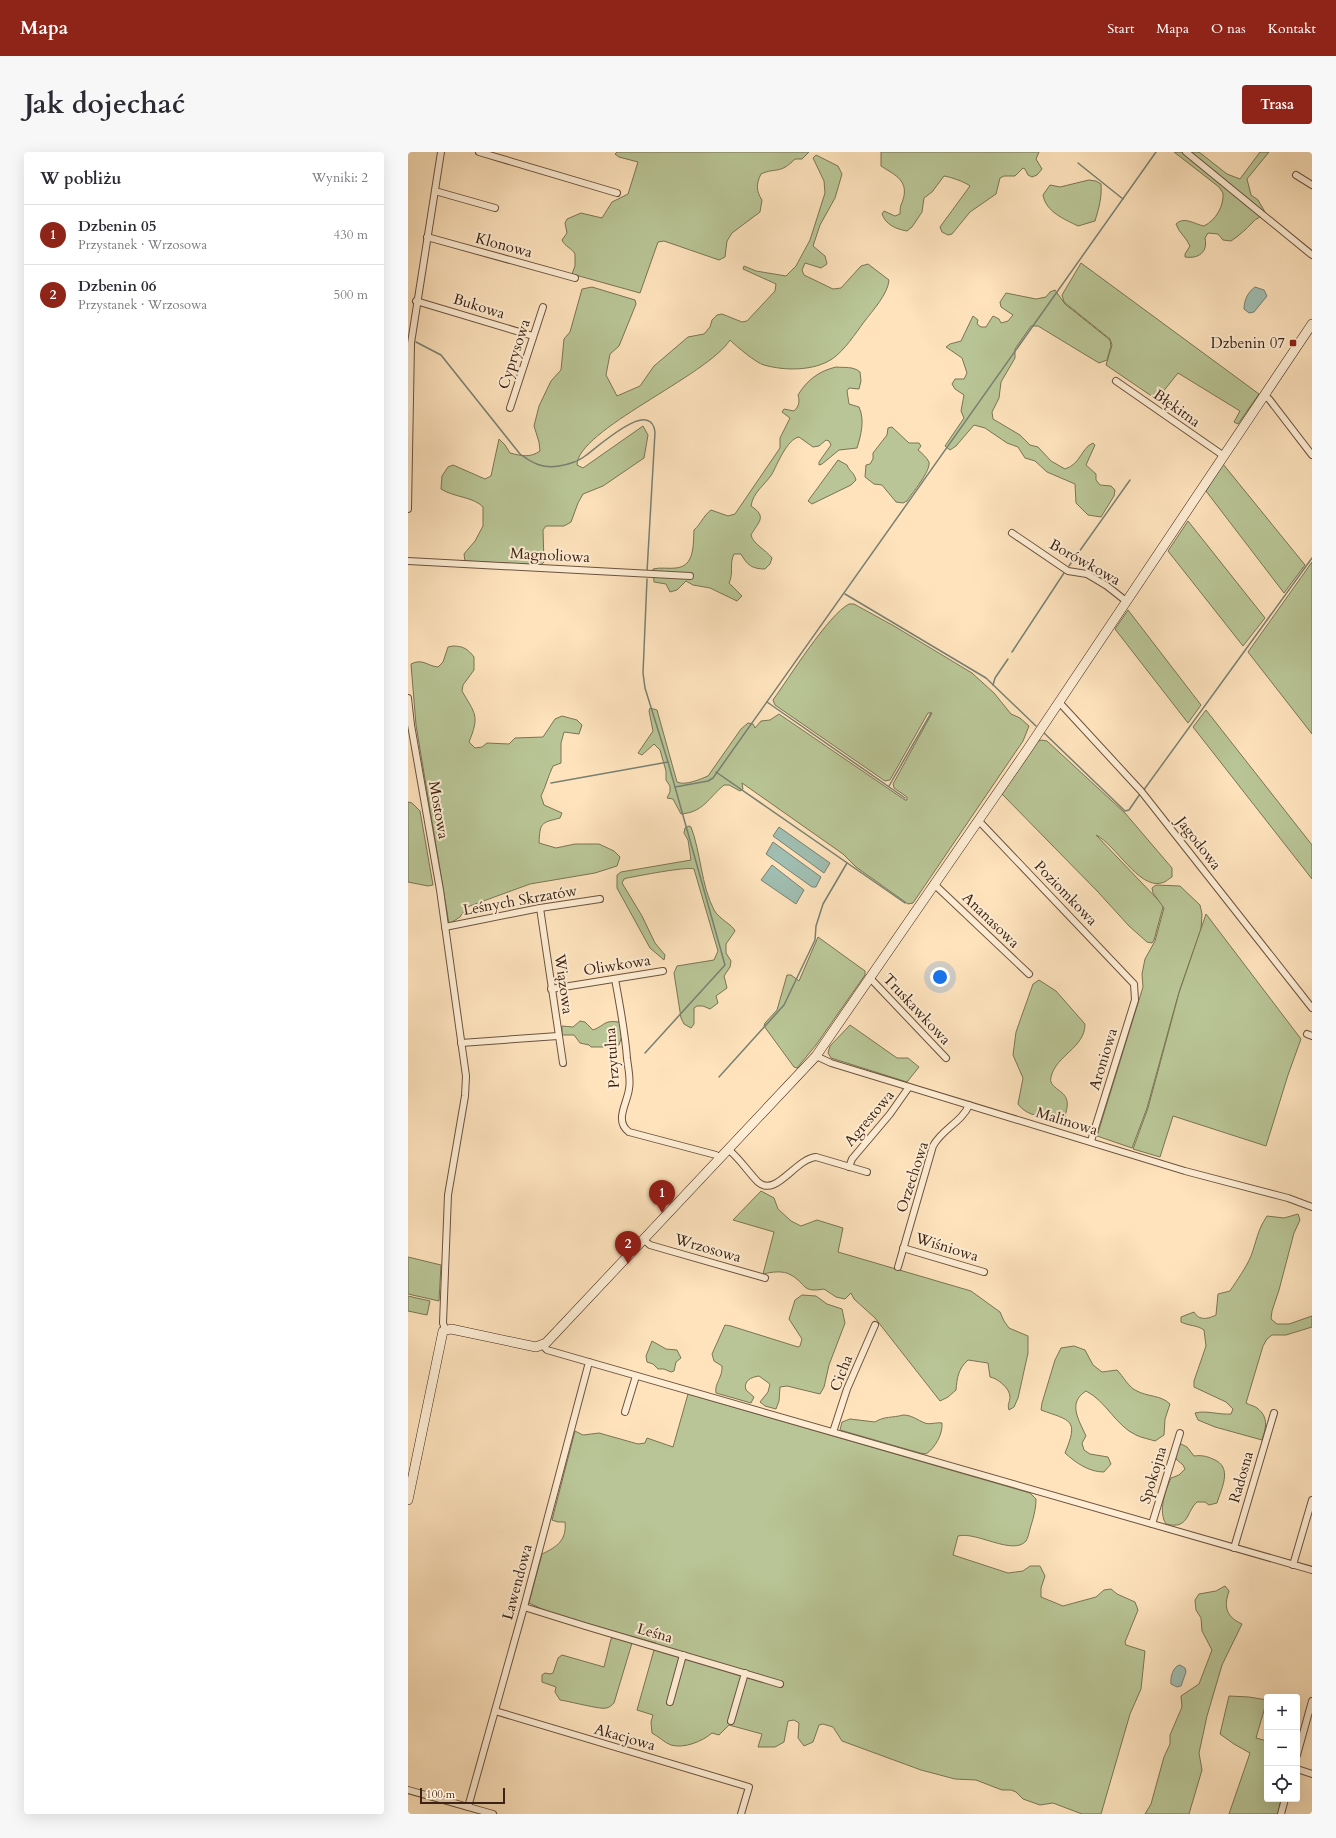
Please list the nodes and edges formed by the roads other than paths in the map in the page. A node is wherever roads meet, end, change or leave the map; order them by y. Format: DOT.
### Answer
graph roads {
  1 [pos="441,152"];
  2 [pos="479,152"];
  3 [pos="1186,152"];
  4 [pos="1296,175"];
  5 [pos="1312,185"];
  6 [pos="434,191"];
  7 [pos="617,193"];
  8 [pos="495,208"];
  9 [pos="427,237"];
  10 [pos="1312,255"];
  11 [pos="575,278"];
  12 [pos="416,301"];
  13 [pos="543,307"];
  14 [pos="1312,324"];
  15 [pos="533,336"];
  16 [pos="1116,381"];
  17 [pos="1264,396"];
  18 [pos="510,408"];
  19 [pos="1312,455"];
  20 [pos="1224,456"];
  21 [pos="408,509"];
  22 [pos="1012,534"];
  23 [pos="408,561"];
  24 [pos="690,576"];
  25 [pos="1126,601"];
  26 [pos="408,698"];
  27 [pos="1059,702"];
  28 [pos="978,820"];
  29 [pos="934,884"];
  30 [pos="600,899"];
  31 [pos="540,908"];
  32 [pos="445,927"];
  33 [pos="663,971"];
  34 [pos="1029,974"];
  35 [pos="870,978"];
  36 [pos="615,979"];
  37 [pos="1134,984"];
  38 [pos="551,989"];
  39 [pos="1312,1008"];
  40 [pos="558,1036"];
  41 [pos="461,1043"];
  42 [pos="816,1056"];
  43 [pos="946,1058"];
  44 [pos="563,1063"];
  45 [pos="910,1087"];
  46 [pos="969,1105"];
  47 [pos="1091,1141"];
  48 [pos="729,1150"];
  49 [pos="720,1159"];
  50 [pos="849,1167"];
  51 [pos="867,1172"];
  52 [pos="1312,1207"];
  53 [pos="644,1240"];
  54 [pos="903,1248"];
  55 [pos="898,1267"];
  56 [pos="984,1272"];
  57 [pos="765,1278"];
  58 [pos="875,1325"];
  59 [pos="446,1329"];
  60 [pos="542,1346"];
  61 [pos="589,1362"];
  62 [pos="636,1376"];
  63 [pos="625,1412"];
  64 [pos="1274,1413"];
  65 [pos="833,1432"];
  66 [pos="1180,1433"];
  67 [pos="408,1500"];
  68 [pos="1312,1500"];
  69 [pos="1152,1524"];
  70 [pos="1234,1548"];
  71 [pos="1293,1565"];
  72 [pos="1312,1570"];
  73 [pos="524,1607"];
  74 [pos="683,1655"];
  75 [pos="745,1674"];
  76 [pos="780,1684"];
  77 [pos="1312,1701"];
  78 [pos="670,1702"];
  79 [pos="495,1711"];
  80 [pos="732,1721"];
  81 [pos="1300,1744"];
  82 [pos="1300,1770"];
  83 [pos="1312,1774"];
  84 [pos="408,1790"];
  85 [pos="1284,1802"];
  86 [pos="468,1807"];
  87 [pos="493,1814"];
  88 [pos="741,1814"];
  89 [pos="1280,1814"];
  1 -- 6 [label="street"];
  2 -- 7 [label="street"];
  3 -- 10 [label="street"];
  4 -- 5 [label="street"];
  6 -- 8 [label="street"];
  6 -- 9 [label="street"];
  9 -- 11 [label="street, Klonowa"];
  9 -- 12 [label="street"];
  12 -- 15 [label="street, Bukowa"];
  12 -- 21 [label="street"];
  13 -- 15 [label="street, Cyprysowa"];
  14 -- 17 [label="street"];
  15 -- 18 [label="street, Cyprysowa"];
  16 -- 20 [label="street, Błękitna"];
  17 -- 19 [label="street"];
  17 -- 20 [label="street"];
  20 -- 25 [label="street"];
  22 -- 25 [label="street, Borówkowa"];
  23 -- 24 [label="street, Magnoliowa"];
  25 -- 27 [label="street"];
  26 -- 32 [label="street, Mostowa"];
  27 -- 28 [label="street"];
  27 -- 39 [label="street, Jagodowa"];
  28 -- 29 [label="street"];
  28 -- 37 [label="street, Poziomkowa"];
  29 -- 34 [label="street, Ananasowa"];
  29 -- 35 [label="street"];
  30 -- 31 [label="street, Leśnych Skrzatów"];
  31 -- 32 [label="street, Leśnych Skrzatów"];
  31 -- 38 [label="street, Wiązowa"];
  32 -- 41 [label="street, Mostowa"];
  33 -- 36 [label="street, Oliwkowa"];
  35 -- 42 [label="street"];
  35 -- 43 [label="street, Truskawkowa"];
  36 -- 38 [label="street, Oliwkowa"];
  36 -- 49 [label="street, Przytulna"];
  37 -- 47 [label="street, Aroniowa"];
  38 -- 40 [label="street, Wiązowa"];
  40 -- 41 [label="street"];
  40 -- 44 [label="street, Wiązowa"];
  41 -- 59 [label="street, Mostowa"];
  42 -- 45 [label="street, Malinowa"];
  42 -- 48 [label="street"];
  45 -- 46 [label="street, Malinowa"];
  45 -- 50 [label="street, Agrestowa"];
  46 -- 47 [label="street, Malinowa"];
  46 -- 54 [label="street, Orzechowa"];
  47 -- 52 [label="street, Malinowa"];
  48 -- 49 [label="street"];
  48 -- 50 [label="street"];
  49 -- 53 [label="street"];
  50 -- 51 [label="street"];
  53 -- 57 [label="street, Wrzosowa"];
  53 -- 60 [label="street"];
  54 -- 55 [label="street, Orzechowa"];
  54 -- 56 [label="street, Wiśniowa"];
  58 -- 65 [label="street, Cicha"];
  59 -- 60 [label="street"];
  59 -- 67 [label="street"];
  60 -- 61 [label="street"];
  61 -- 62 [label="street"];
  61 -- 73 [label="street, Lawendowa"];
  62 -- 63 [label="street"];
  62 -- 65 [label="street"];
  64 -- 70 [label="street, Radosna"];
  65 -- 69 [label="street"];
  66 -- 69 [label="street, Spokojna"];
  68 -- 71 [label="street"];
  69 -- 70 [label="street"];
  70 -- 71 [label="street"];
  71 -- 72 [label="street"];
  73 -- 74 [label="street, Leśna"];
  73 -- 79 [label="street, Lawendowa"];
  74 -- 75 [label="street, Leśna"];
  74 -- 78 [label="street"];
  75 -- 76 [label="street, Leśna"];
  75 -- 80 [label="street"];
  77 -- 81 [label="street"];
  79 -- 86 [label="street, Lawendowa"];
  79 -- 88 [label="street, Akacjowa"];
  82 -- 83 [label="street"];
  84 -- 86 [label="street"];
  85 -- 89 [label="street"];
  86 -- 87 [label="street"];
}
